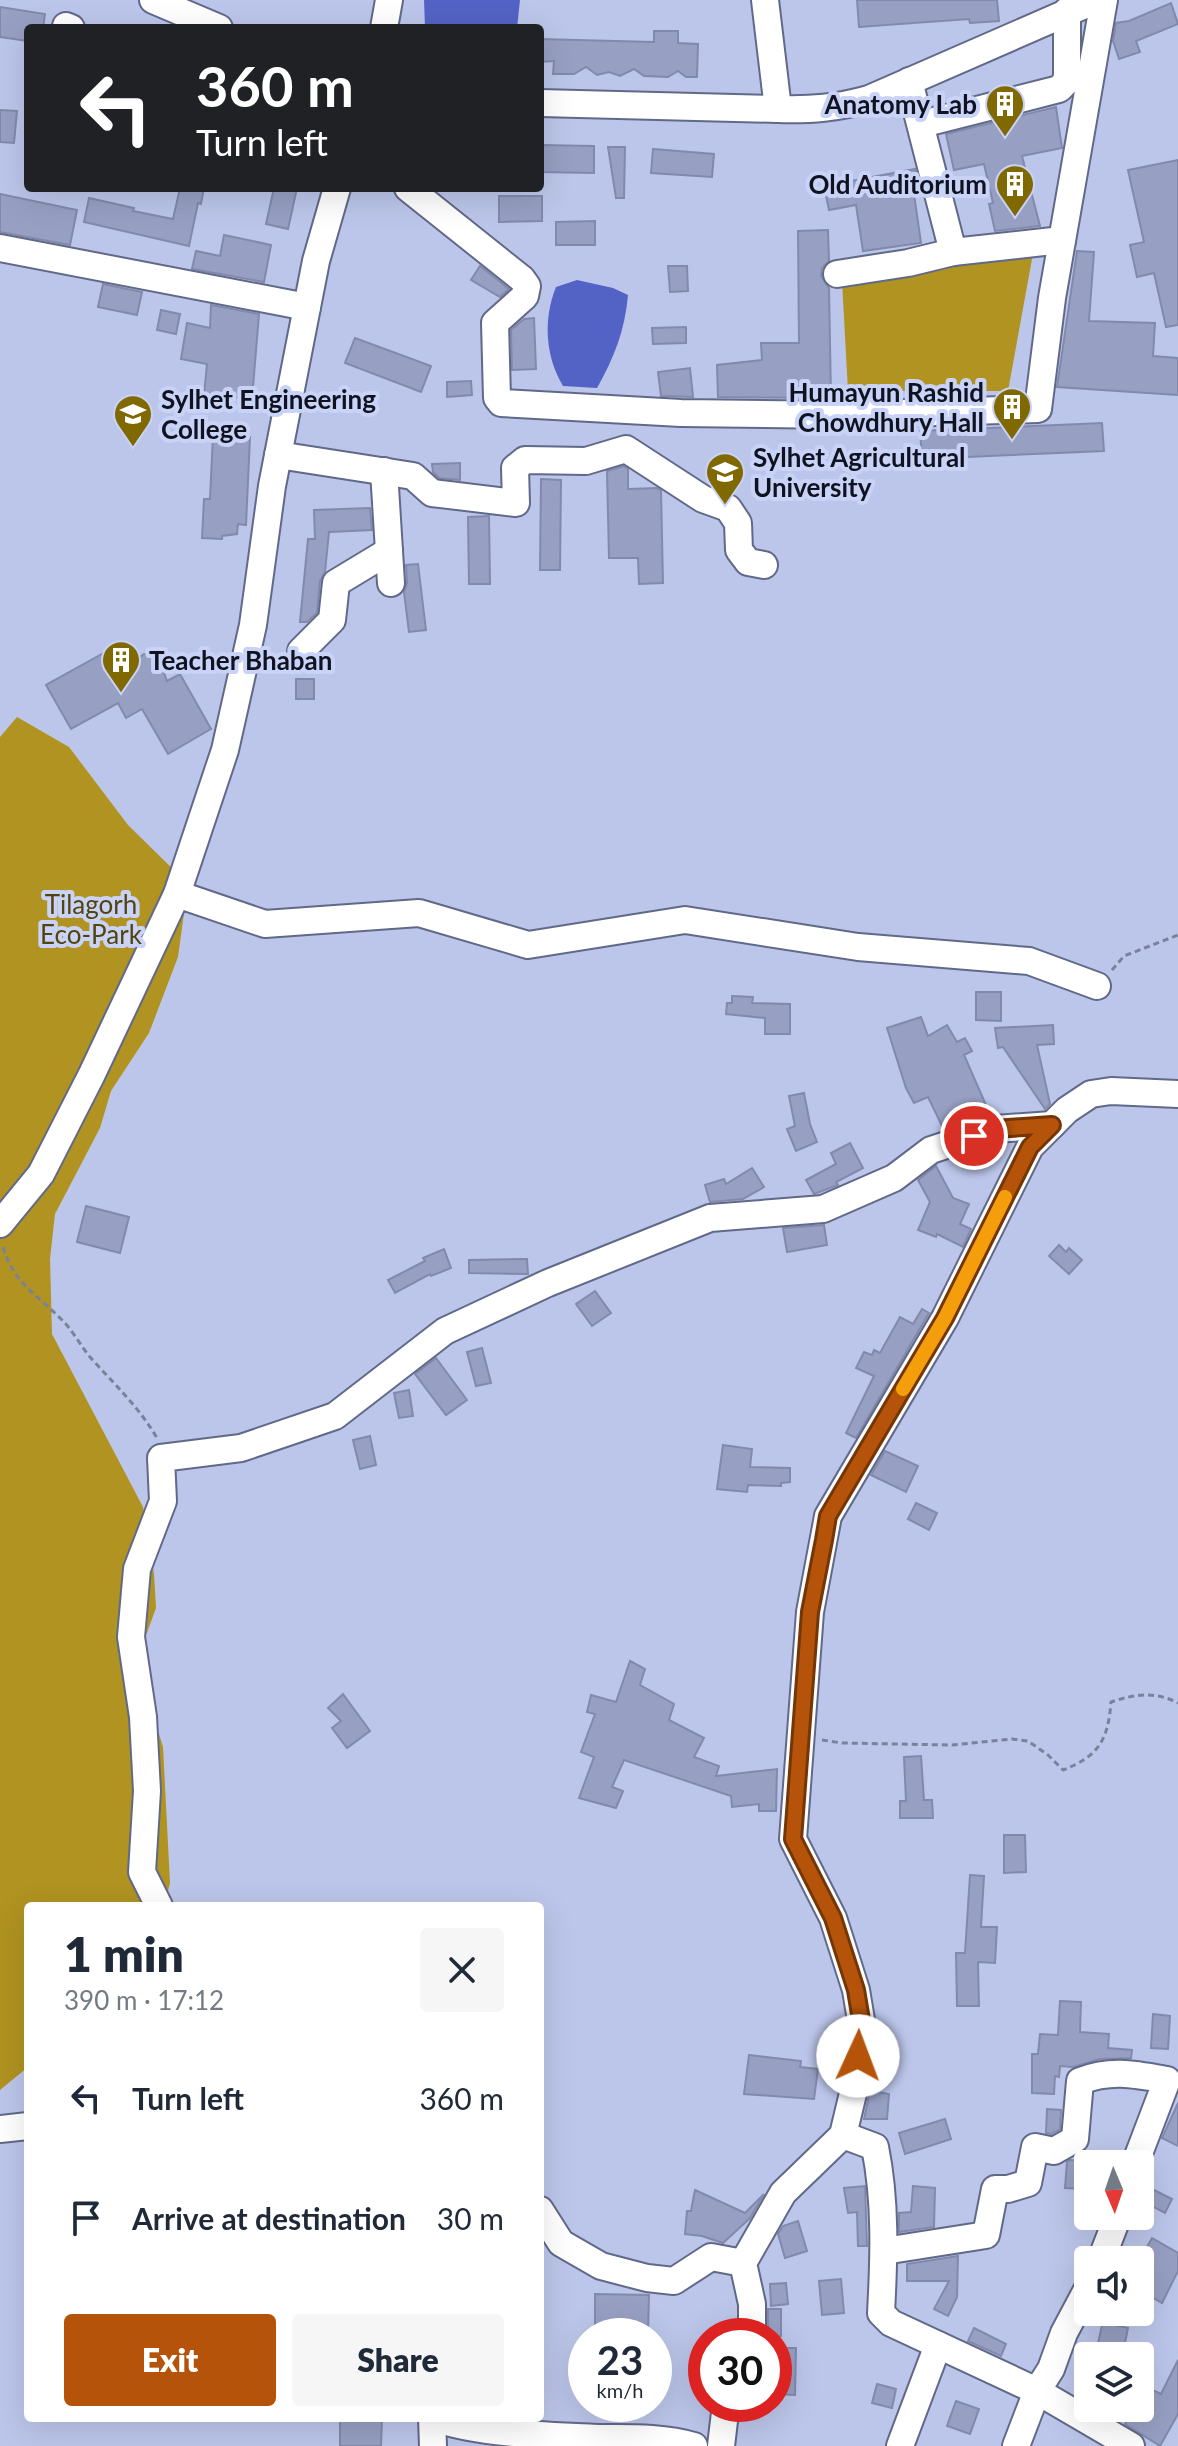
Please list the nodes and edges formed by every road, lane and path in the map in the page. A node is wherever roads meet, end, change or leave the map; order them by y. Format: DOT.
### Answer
graph roads {
  1 [pos="153,0"];
  2 [pos="389,0"];
  3 [pos="765,0"];
  4 [pos="1096,0"];
  5 [pos="1104,0"];
  6 [pos="1067,11"];
  7 [pos="210,24"];
  8 [pos="385,24"];
  9 [pos="909,81"];
  10 [pos="544,103"];
  11 [pos="778,109"];
  12 [pos="922,124"];
  13 [pos="336,192"];
  14 [pos="413,192"];
  15 [pos="1062,240"];
  16 [pos="0,248"];
  17 [pos="953,252"];
  18 [pos="837,274"];
  19 [pos="307,307"];
  20 [pos="278,455"];
  21 [pos="384,471"];
  22 [pos="389,551"];
  23 [pos="764,565"];
  24 [pos="391,583"];
  25 [pos="301,651"];
  26 [pos="177,894"];
  27 [pos="1178,935"];
  28 [pos="1097,986"];
  29 [pos="1178,1094"];
  30 [pos="1052,1125"];
  31 [pos="0,1224"];
  32 [pos="0,1238"];
  33 [pos="161,1458"];
  34 [pos="1178,1703"];
  35 [pos="799,1736"];
  36 [pos="157,1902"];
  37 [pos="1172,2080"];
  38 [pos="24,2126"];
  39 [pos="0,2129"];
  40 [pos="843,2135"];
  41 [pos="1141,2150"];
  42 [pos="544,2216"];
  43 [pos="884,2251"];
  44 [pos="743,2263"];
  45 [pos="1074,2314"];
  46 [pos="752,2318"];
  47 [pos="938,2345"];
  48 [pos="1037,2391"];
  49 [pos="433,2422"];
  50 [pos="445,2422"];
  51 [pos="724,2422"];
  52 [pos="600,2442"];
  53 [pos="1128,2445"];
  54 [pos="433,2446"];
  55 [pos="694,2446"];
  56 [pos="721,2446"];
  57 [pos="900,2446"];
  58 [pos="1016,2446"];
  1 -- 7 [label="street"];
  2 -- 8 [label="street"];
  3 -- 11 [label="street"];
  4 -- 6 [label="street"];
  5 -- 15 [label="street"];
  6 -- 9 [label="street"];
  6 -- 12 [label="street"];
  9 -- 11 [label="street"];
  9 -- 12 [label="street"];
  10 -- 11 [label="street"];
  12 -- 17 [label="street"];
  13 -- 19 [label="street"];
  14 -- 15 [label="street"];
  15 -- 17 [label="street"];
  16 -- 19 [label="street"];
  17 -- 18 [label="street"];
  19 -- 20 [label="street"];
  20 -- 21 [label="street"];
  20 -- 26 [label="street"];
  21 -- 22 [label="street"];
  21 -- 23 [label="street"];
  22 -- 24 [label="street"];
  22 -- 25 [label="street"];
  26 -- 28 [label="street"];
  26 -- 31 [label="street"];
  27 -- 28 [label="path"];
  29 -- 30 [label="street"];
  30 -- 33 [label="street"];
  30 -- 35 [label="street"];
  32 -- 33 [label="path"];
  33 -- 36 [label="street"];
  34 -- 35 [label="path"];
  35 -- 40 [label="street"];
  37 -- 41 [label="street"];
  37 -- 43 [label="street"];
  38 -- 39 [label="street"];
  40 -- 43 [label="street"];
  40 -- 44 [label="street"];
  42 -- 44 [label="street"];
  43 -- 47 [label="street"];
  44 -- 46 [label="street"];
  45 -- 48 [label="street"];
  47 -- 48 [label="street"];
  47 -- 57 [label="street"];
  48 -- 53 [label="street"];
  48 -- 58 [label="street"];
  49 -- 54 [label="street"];
  50 -- 52 [label="street"];
  51 -- 56 [label="street"];
  52 -- 55 [label="street"];
}
